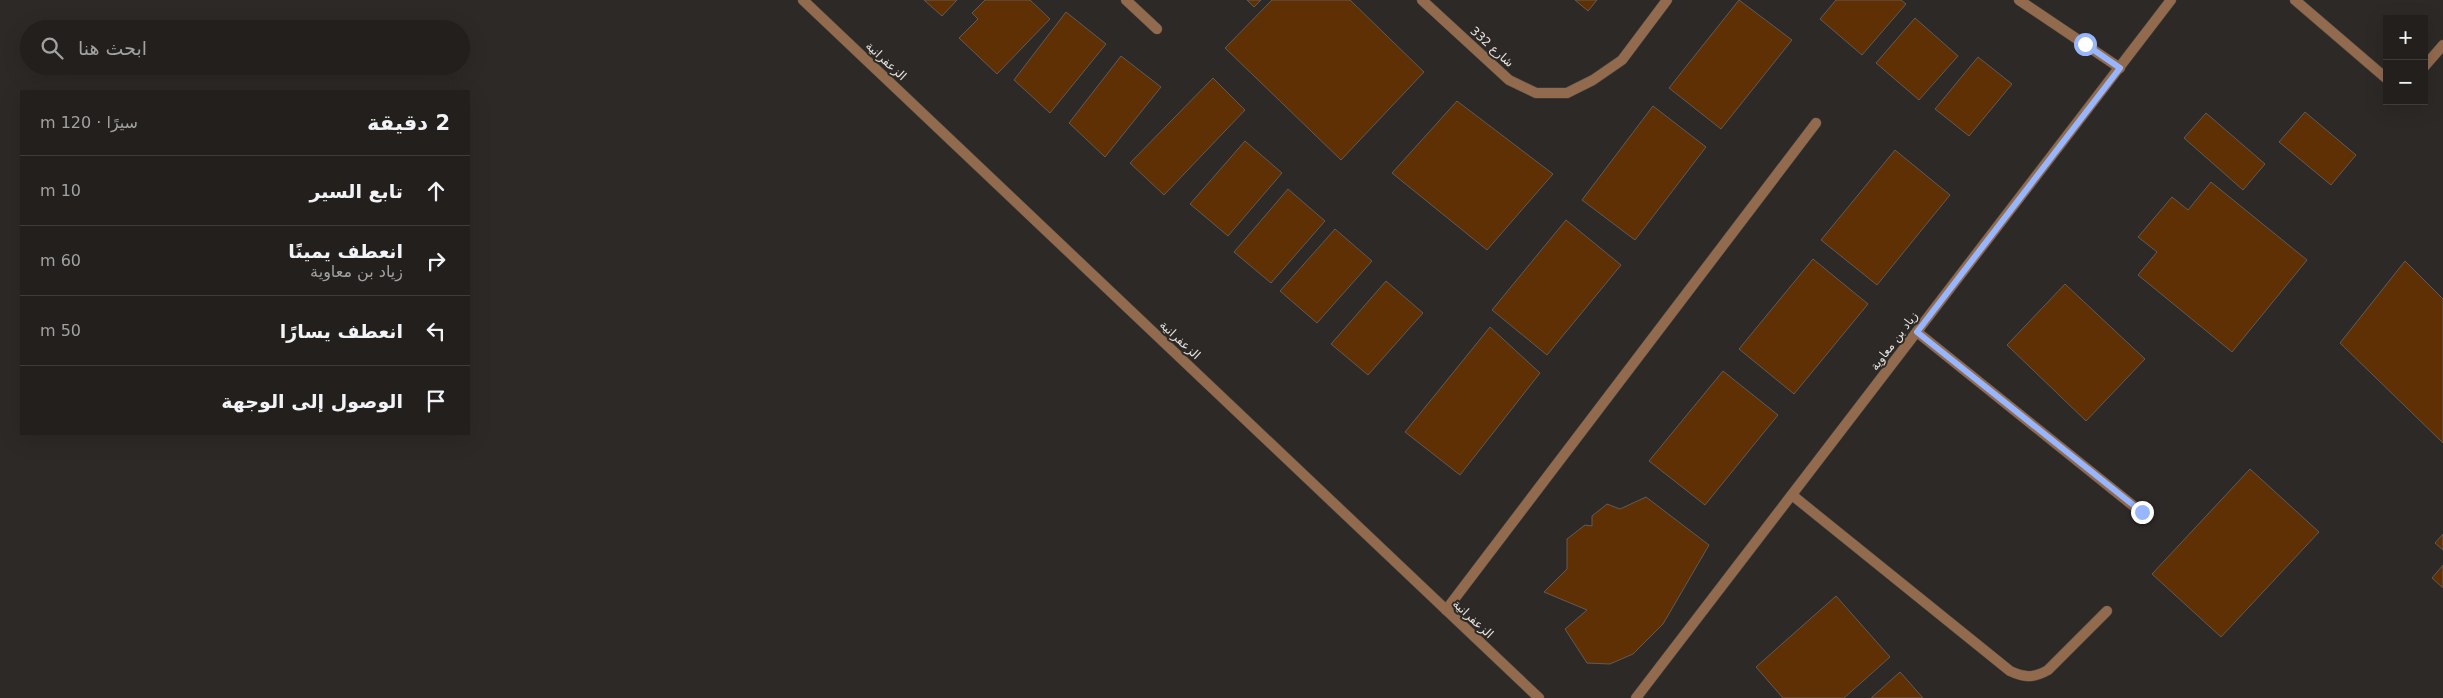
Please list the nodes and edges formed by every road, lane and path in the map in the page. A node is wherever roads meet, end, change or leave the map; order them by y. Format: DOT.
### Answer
graph roads {
  1 [pos="803,0"];
  2 [pos="1126,0"];
  3 [pos="1422,0"];
  4 [pos="1667,0"];
  5 [pos="2019,0"];
  6 [pos="2171,0"];
  7 [pos="2295,0"];
  8 [pos="1157,29"];
  9 [pos="2443,45"];
  10 [pos="2428,62"];
  11 [pos="2120,68"];
  12 [pos="2383,75"];
  13 [pos="1816,123"];
  14 [pos="1917,332"];
  15 [pos="1792,495"];
  16 [pos="2142,512"];
  17 [pos="1446,610"];
  18 [pos="2107,611"];
  19 [pos="1540,698"];
  20 [pos="1636,698"];
  1 -- 17 [label="street, الزعفرانية"];
  2 -- 8 [label="street"];
  3 -- 4 [label="street, شارع 332"];
  5 -- 11 [label="street"];
  6 -- 11 [label="street, زياد بن معاوية"];
  7 -- 12 [label="street"];
  9 -- 10 [label="street"];
  11 -- 14 [label="street, زياد بن معاوية"];
  13 -- 17 [label="street"];
  14 -- 15 [label="street, زياد بن معاوية"];
  14 -- 16 [label="street"];
  15 -- 18 [label="street"];
  15 -- 20 [label="street, زياد بن معاوية"];
  17 -- 19 [label="street, الزعفرانية"];
}
